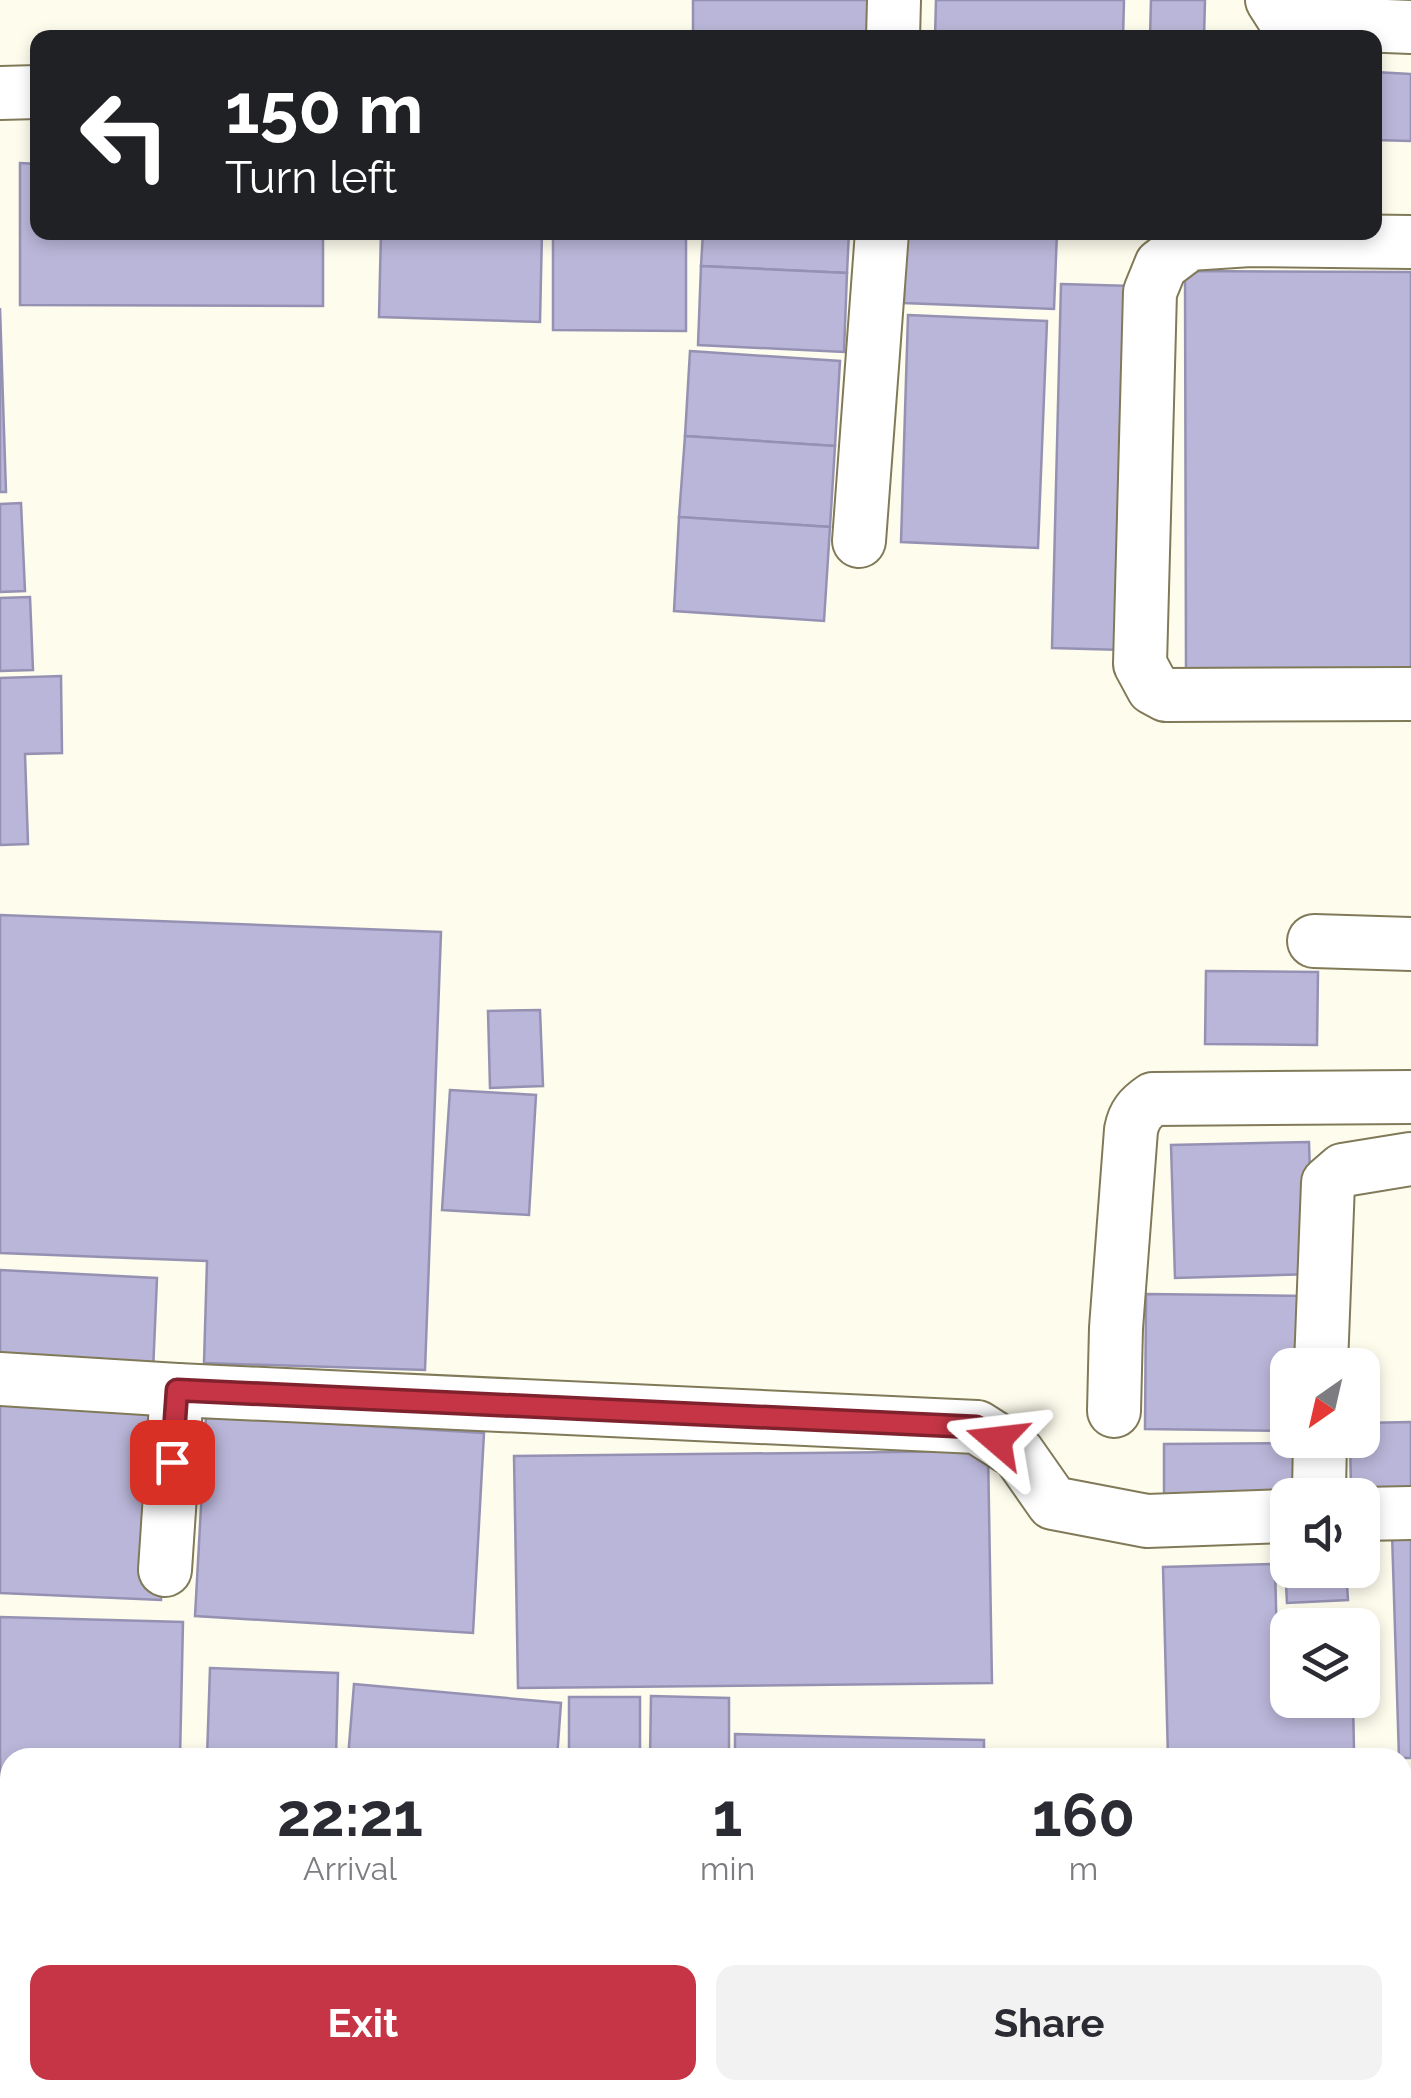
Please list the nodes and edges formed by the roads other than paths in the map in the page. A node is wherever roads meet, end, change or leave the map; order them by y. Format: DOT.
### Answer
graph roads {
  1 [pos="894,0"];
  2 [pos="1272,0"];
  3 [pos="1411,28"];
  4 [pos="893,30"];
  5 [pos="30,92"];
  6 [pos="0,93"];
  7 [pos="881,240"];
  8 [pos="1411,242"];
  9 [pos="859,541"];
  10 [pos="1411,694"];
  11 [pos="1314,940"];
  12 [pos="1411,944"];
  13 [pos="1411,1097"];
  14 [pos="1411,1159"];
  15 [pos="1321,1348"];
  16 [pos="0,1378"];
  17 [pos="177,1390"];
  18 [pos="1114,1411"];
  19 [pos="1270,1511"];
  20 [pos="1380,1511"];
  21 [pos="1411,1513"];
  22 [pos="165,1570"];
  1 -- 4 [label="lane"];
  2 -- 3 [label="lane"];
  5 -- 6 [label="lane"];
  7 -- 9 [label="lane"];
  8 -- 10 [label="lane"];
  11 -- 12 [label="lane"];
  13 -- 18 [label="lane"];
  14 -- 15 [label="lane"];
  16 -- 17 [label="lane"];
  17 -- 19 [label="lane"];
  17 -- 22 [label="lane"];
  20 -- 21 [label="lane"];
}
